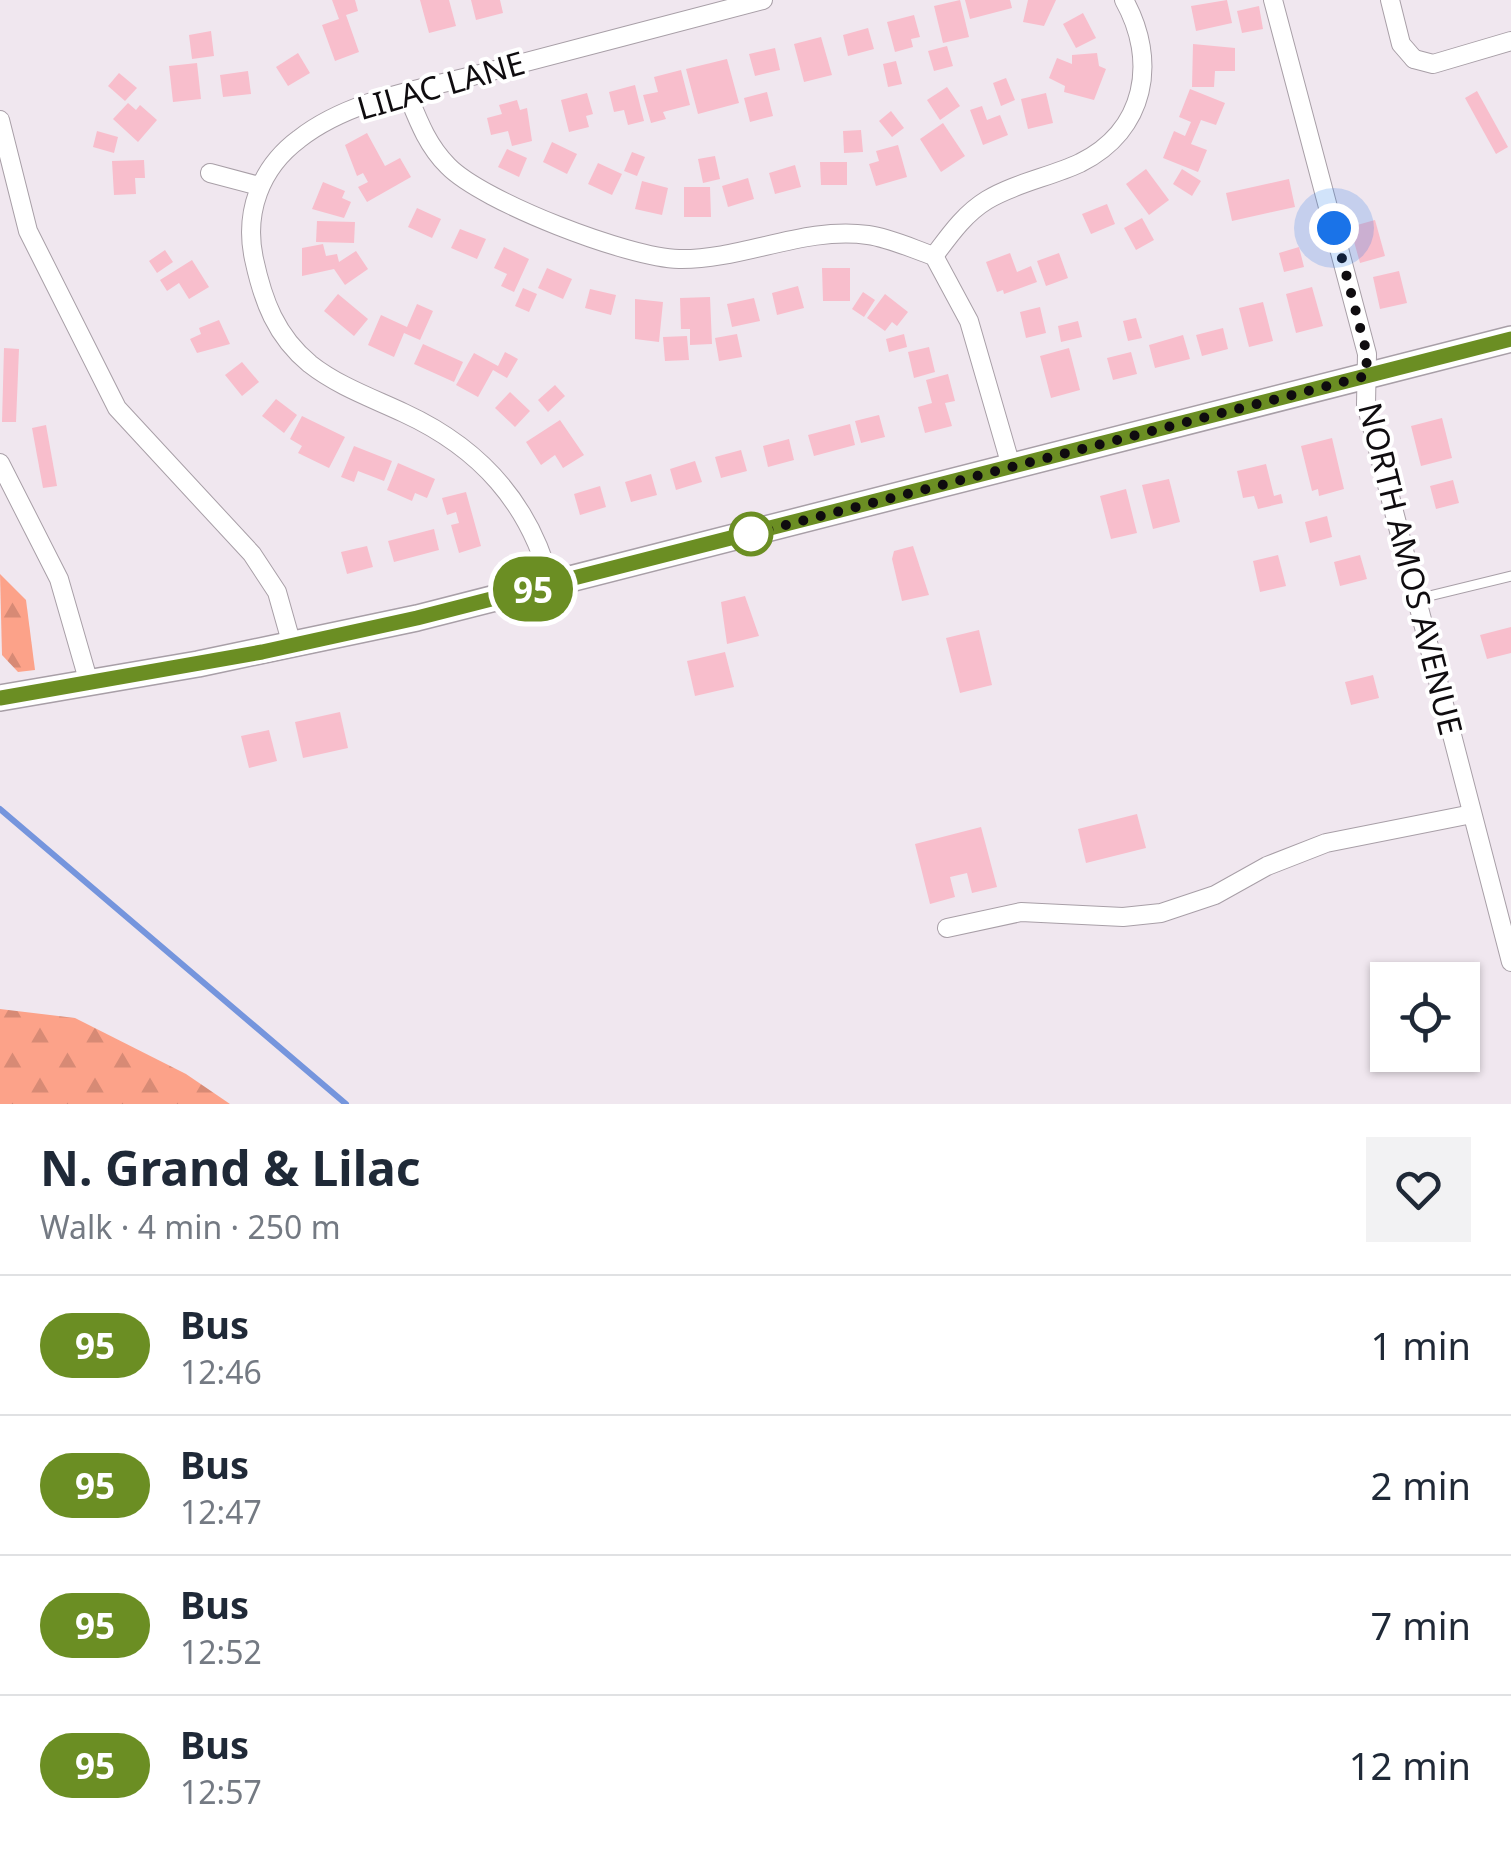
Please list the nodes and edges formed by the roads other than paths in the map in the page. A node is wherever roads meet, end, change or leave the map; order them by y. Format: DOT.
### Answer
graph roads {
  1 [pos="763,0"];
  2 [pos="1124,0"];
  3 [pos="1273,0"];
  4 [pos="1390,0"];
  5 [pos="1511,41"];
  6 [pos="407,94"];
  7 [pos="0,120"];
  8 [pos="210,173"];
  9 [pos="260,186"];
  10 [pos="934,256"];
  11 [pos="1511,339"];
  12 [pos="1366,376"];
  13 [pos="0,462"];
  14 [pos="1011,466"];
  15 [pos="1511,576"];
  16 [pos="551,585"];
  17 [pos="1415,600"];
  18 [pos="292,645"];
  19 [pos="89,683"];
  20 [pos="0,698"];
  21 [pos="1472,814"];
  22 [pos="946,928"];
  23 [pos="1511,962"];
  1 -- 6 [label="street, LILAC LANE"];
  2 -- 10 [label="street"];
  3 -- 12 [label="street, NORTH AMOS AVENUE"];
  4 -- 5 [label="street"];
  6 -- 9 [label="street, LILAC LANE"];
  6 -- 10 [label="street"];
  7 -- 18 [label="street"];
  8 -- 9 [label="street"];
  9 -- 16 [label="street, LILAC LANE"];
  10 -- 14 [label="street"];
  11 -- 12 [label="main road"];
  12 -- 14 [label="main road"];
  12 -- 17 [label="street, NORTH AMOS AVENUE"];
  13 -- 19 [label="street"];
  14 -- 16 [label="main road"];
  15 -- 17 [label="lane"];
  16 -- 18 [label="main road"];
  17 -- 21 [label="street, NORTH AMOS AVENUE"];
  18 -- 19 [label="main road"];
  19 -- 20 [label="main road"];
  21 -- 22 [label="street"];
  21 -- 23 [label="street, NORTH AMOS AVENUE"];
}
